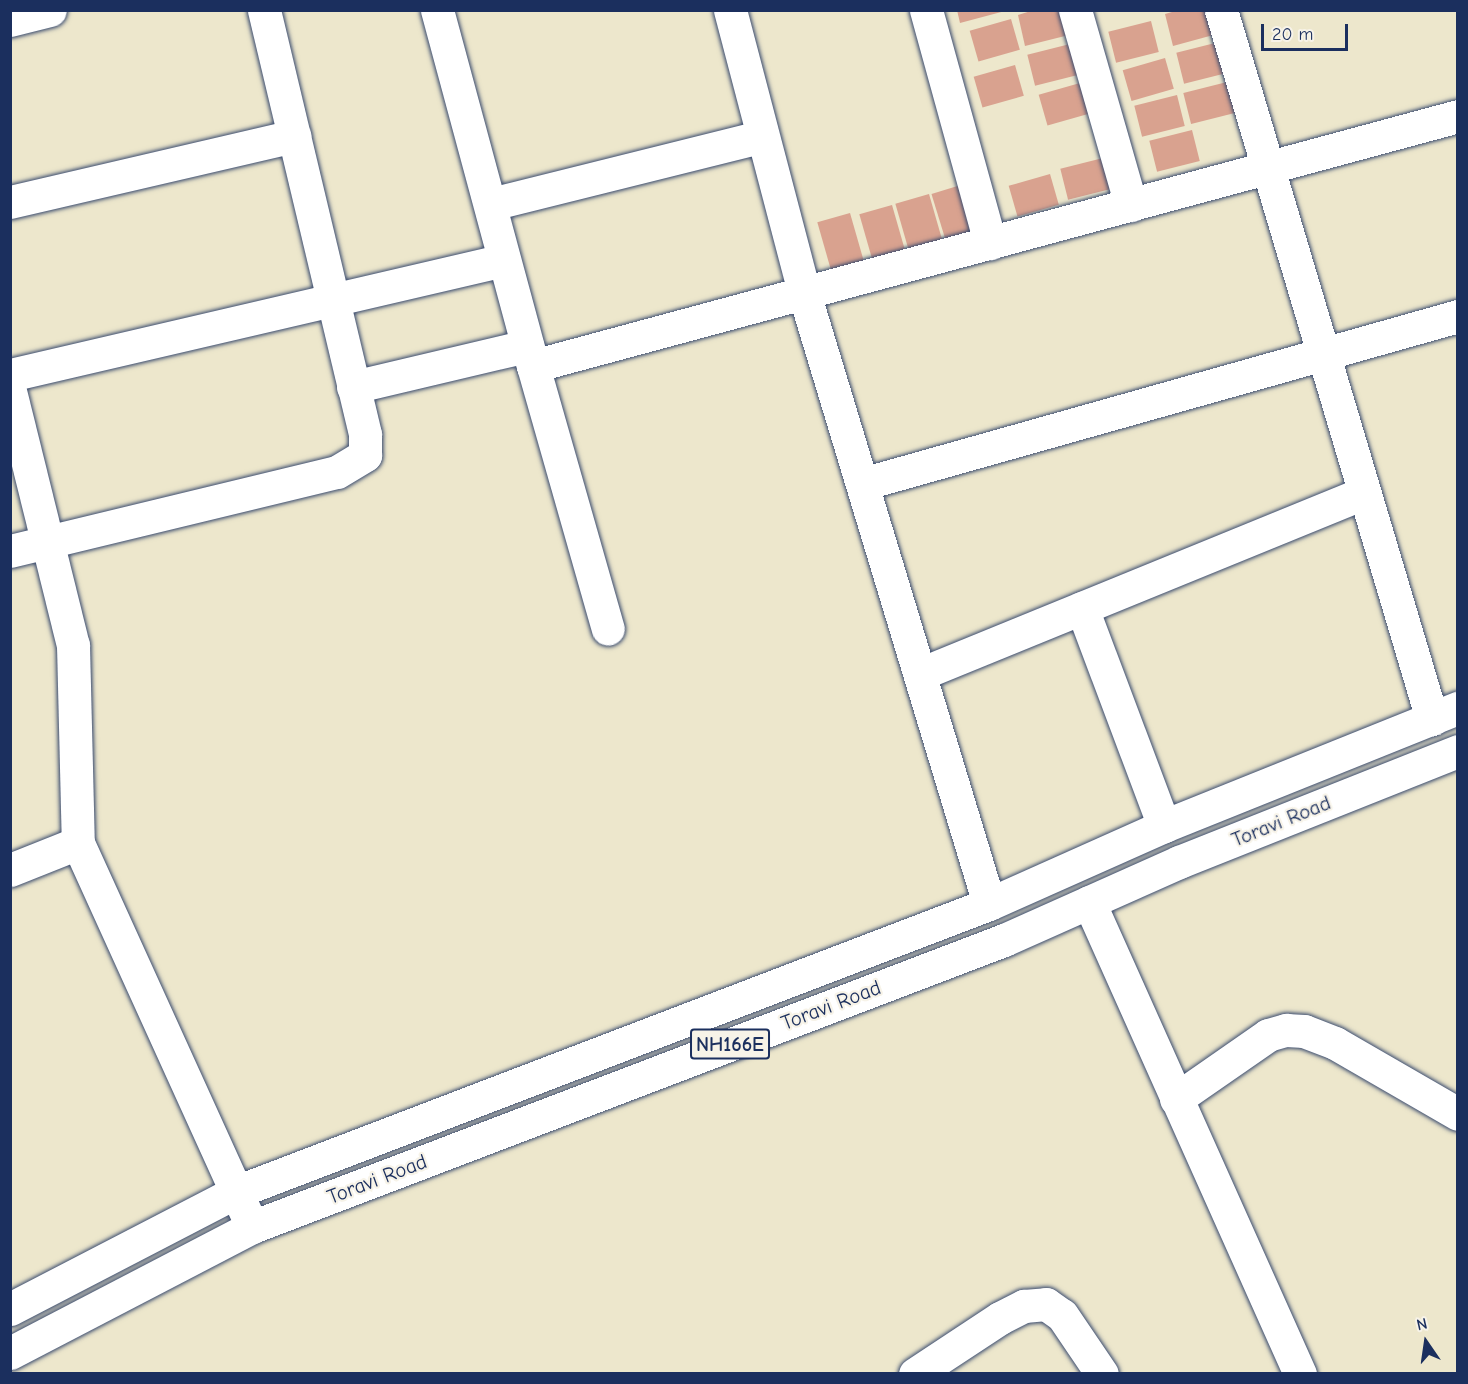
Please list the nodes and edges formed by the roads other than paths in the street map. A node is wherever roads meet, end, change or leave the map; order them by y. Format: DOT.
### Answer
graph roads {
  1 [pos="50,10"];
  2 [pos="264,10"];
  3 [pos="437,10"];
  4 [pos="730,10"];
  5 [pos="926,10"];
  6 [pos="1076,10"];
  7 [pos="1221,10"];
  8 [pos="10,20"];
  9 [pos="1458,116"];
  10 [pos="294,136"];
  11 [pos="760,137"];
  12 [pos="1267,168"];
  13 [pos="10,202"];
  14 [pos="490,204"];
  15 [pos="1131,205"];
  16 [pos="990,243"];
  17 [pos="504,260"];
  18 [pos="804,293"];
  19 [pos="332,301"];
  20 [pos="1458,316"];
  21 [pos="1323,354"];
  22 [pos="530,356"];
  23 [pos="10,375"];
  24 [pos="353,387"];
  25 [pos="10,391"];
  26 [pos="862,484"];
  27 [pos="1364,493"];
  28 [pos="48,542"];
  29 [pos="10,551"];
  30 [pos="1082,608"];
  31 [pos="608,629"];
  32 [pos="920,674"];
  33 [pos="1445,713"];
  34 [pos="1458,751"];
  35 [pos="1164,826"];
  36 [pos="78,843"];
  37 [pos="10,870"];
  38 [pos="1089,902"];
  39 [pos="989,904"];
  40 [pos="1176,1099"];
  41 [pos="1458,1114"];
  42 [pos="236,1192"];
  43 [pos="252,1227"];
  44 [pos="10,1309"];
  45 [pos="10,1353"];
  46 [pos="915,1374"];
  47 [pos="1102,1374"];
  48 [pos="1300,1374"];
  1 -- 8 [label="main road"];
  2 -- 10 [label="main road"];
  3 -- 14 [label="main road"];
  4 -- 11 [label="main road"];
  5 -- 16 [label="main road"];
  6 -- 15 [label="main road"];
  7 -- 12 [label="main road"];
  9 -- 12 [label="main road"];
  10 -- 13 [label="main road"];
  10 -- 19 [label="main road"];
  11 -- 14 [label="main road"];
  11 -- 18 [label="main road"];
  12 -- 15 [label="main road"];
  12 -- 21 [label="main road"];
  14 -- 17 [label="main road"];
  15 -- 16 [label="main road"];
  16 -- 18 [label="main road"];
  17 -- 19 [label="main road"];
  17 -- 22 [label="main road"];
  18 -- 22 [label="main road"];
  18 -- 26 [label="main road"];
  19 -- 23 [label="main road"];
  19 -- 24 [label="main road"];
  20 -- 21 [label="main road"];
  21 -- 26 [label="main road"];
  21 -- 27 [label="main road"];
  22 -- 24 [label="main road"];
  22 -- 31 [label="main road"];
  24 -- 28 [label="main road"];
  25 -- 28 [label="main road"];
  26 -- 32 [label="main road"];
  27 -- 30 [label="main road"];
  27 -- 33 [label="main road"];
  28 -- 29 [label="main road"];
  28 -- 36 [label="main road"];
  30 -- 32 [label="main road"];
  30 -- 35 [label="main road"];
  32 -- 39 [label="main road"];
  33 -- 35 [label="main road, Toravi Road / NH166E"];
  34 -- 38 [label="main road, Toravi Road / NH166E"];
  35 -- 39 [label="main road, Toravi Road / NH166E"];
  36 -- 37 [label="main road"];
  36 -- 42 [label="main road"];
  38 -- 40 [label="main road"];
  38 -- 43 [label="main road, Toravi Road / NH166E"];
  39 -- 42 [label="main road, Toravi Road / NH166E"];
  40 -- 41 [label="main road"];
  40 -- 48 [label="main road"];
  42 -- 43 [label="main road"];
  42 -- 44 [label="main road, Toravi Road / NH166E"];
  43 -- 45 [label="main road, Toravi Road / NH166E"];
  46 -- 47 [label="main road"];
}
